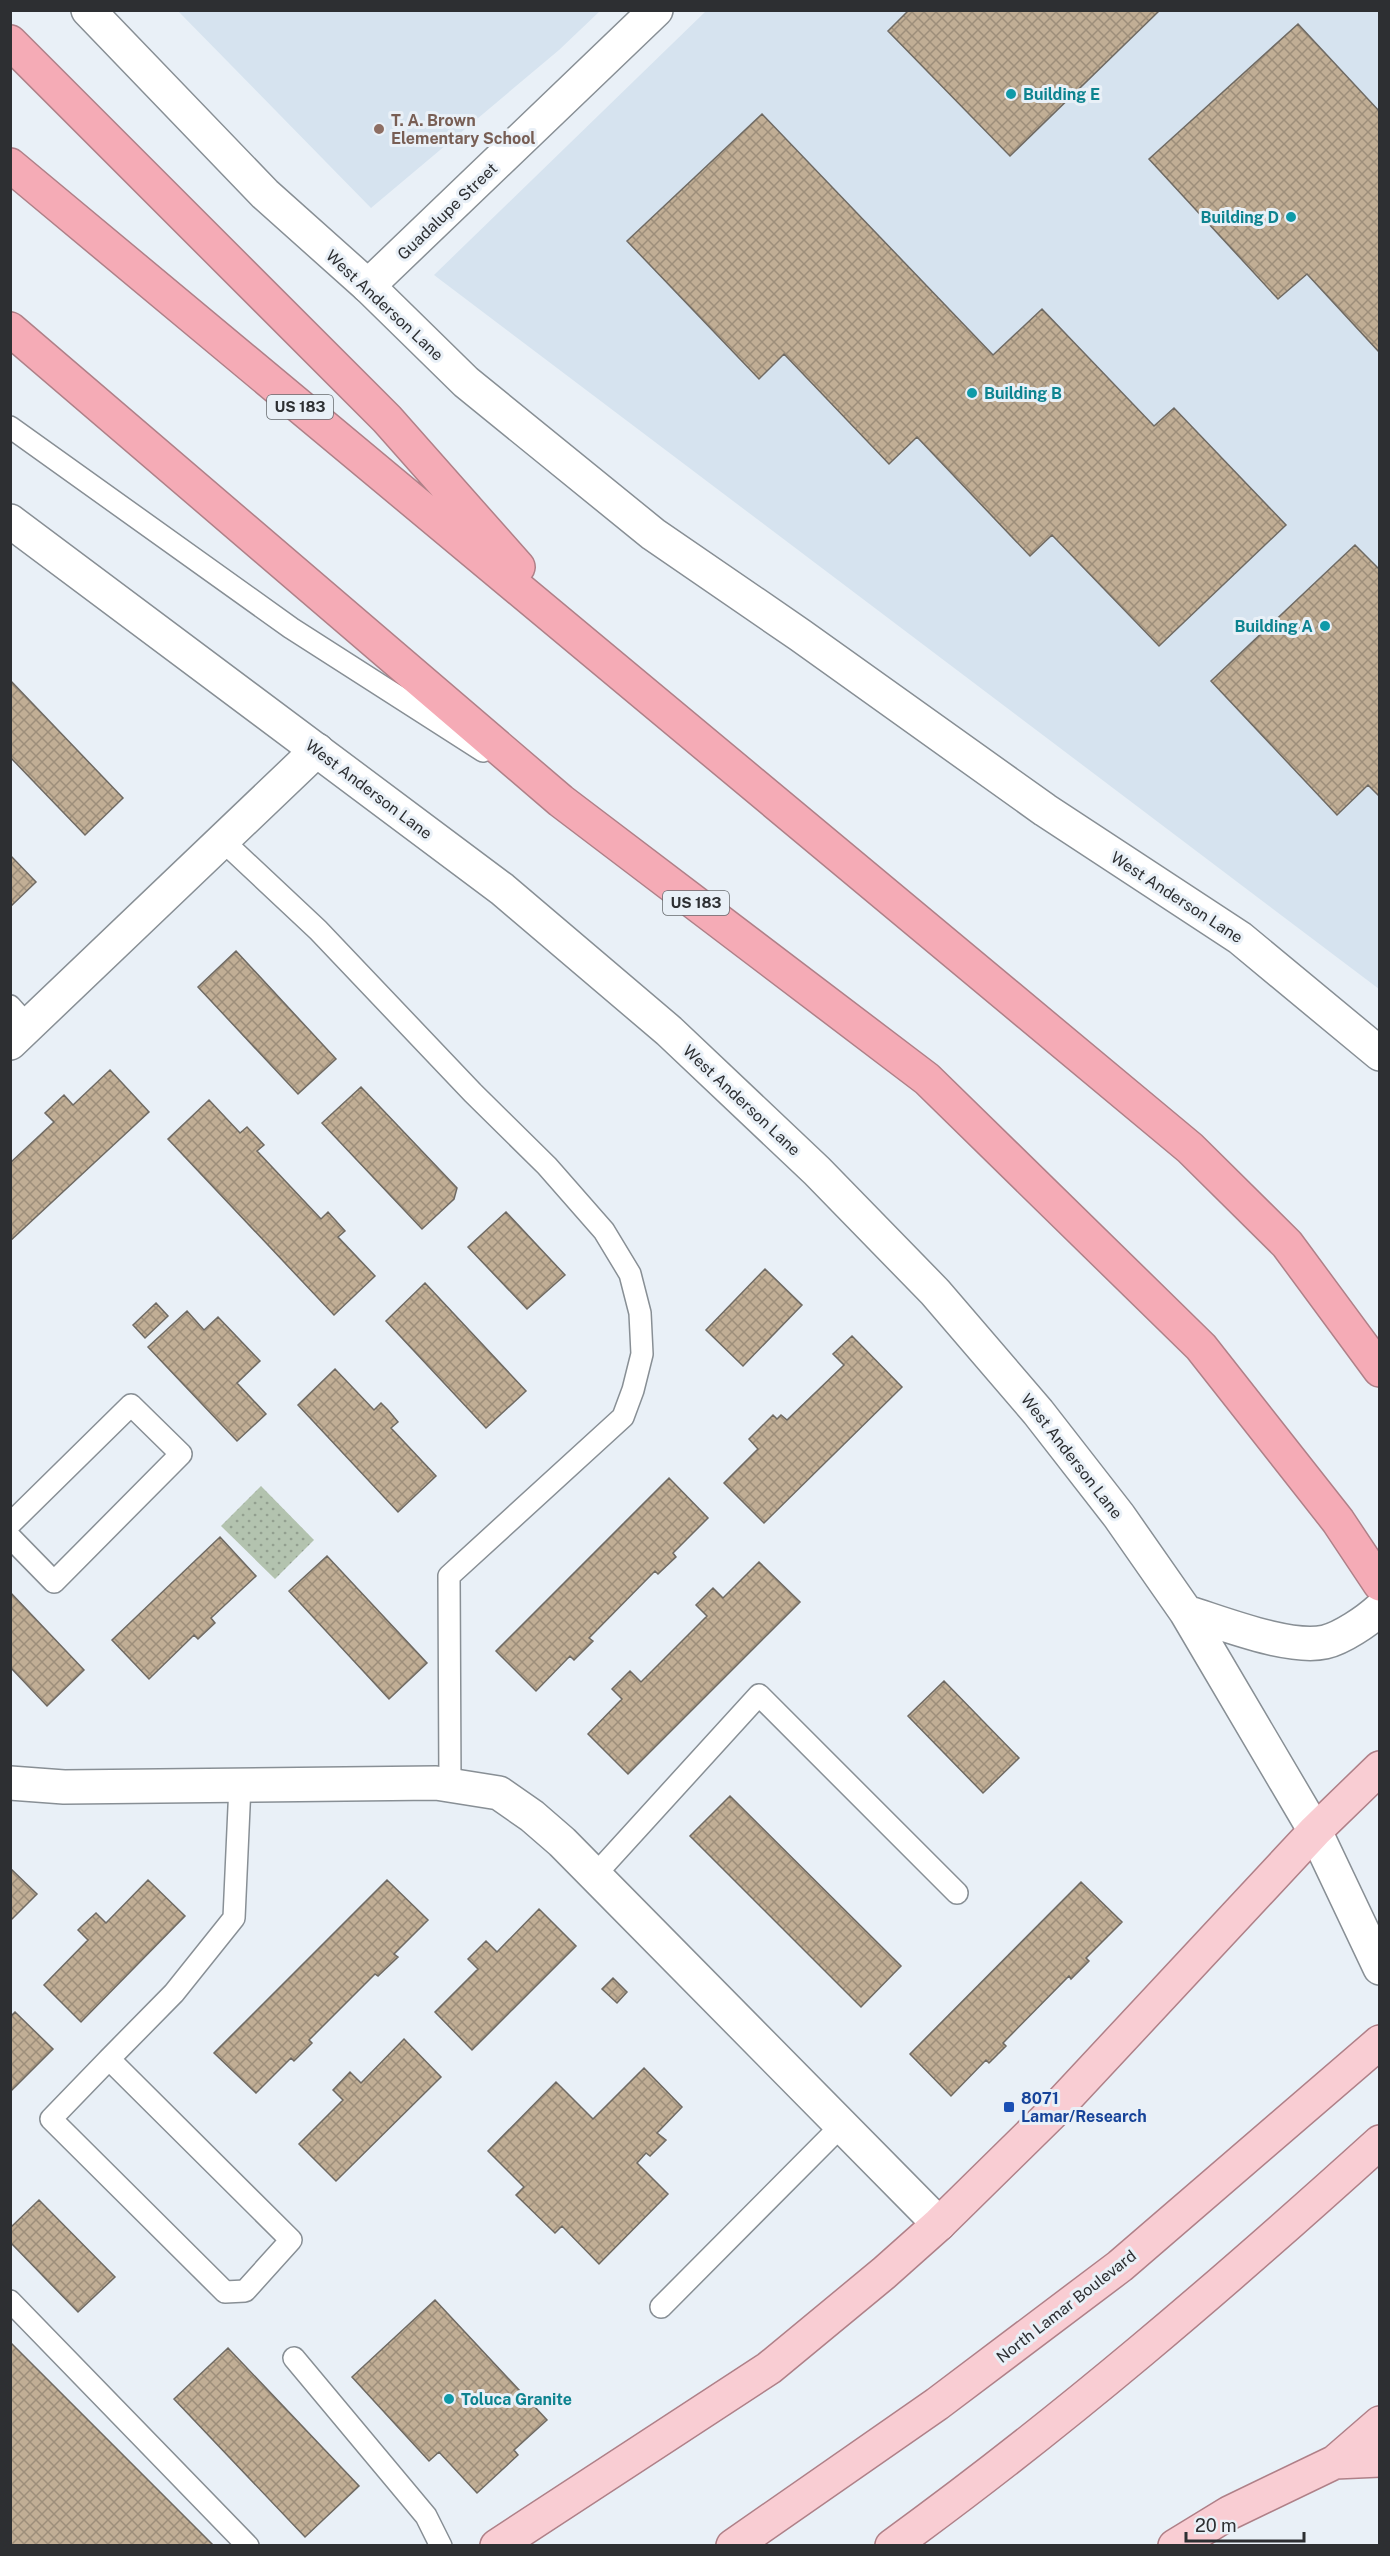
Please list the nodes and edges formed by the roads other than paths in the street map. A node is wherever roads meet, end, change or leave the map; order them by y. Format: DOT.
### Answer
graph roads {
  1 [pos="88,10"];
  2 [pos="656,10"];
  3 [pos="10,42"];
  4 [pos="10,165"];
  5 [pos="368,286"];
  6 [pos="10,328"];
  7 [pos="10,427"];
  8 [pos="10,521"];
  9 [pos="590,649"];
  10 [pos="316,750"];
  11 [pos="561,801"];
  12 [pos="222,840"];
  13 [pos="16,1025"];
  14 [pos="1380,1054"];
  15 [pos="1380,1370"];
  16 [pos="10,1524"];
  17 [pos="10,1537"];
  18 [pos="1380,1584"];
  19 [pos="1380,1609"];
  20 [pos="1186,1612"];
  21 [pos="1380,1768"];
  22 [pos="10,1783"];
  23 [pos="240,1785"];
  24 [pos="450,1785"];
  25 [pos="1315,1831"];
  26 [pos="594,1875"];
  27 [pos="957,1893"];
  28 [pos="1380,1968"];
  29 [pos="1380,2042"];
  30 [pos="109,2060"];
  31 [pos="842,2125"];
  32 [pos="1380,2142"];
  33 [pos="939,2224"];
  34 [pos="10,2301"];
  35 [pos="661,2307"];
  36 [pos="294,2358"];
  37 [pos="1380,2423"];
  38 [pos="1380,2460"];
  39 [pos="1335,2462"];
  40 [pos="248,2546"];
  41 [pos="441,2546"];
  42 [pos="497,2546"];
  43 [pos="733,2546"];
  44 [pos="892,2546"];
  45 [pos="1175,2546"];
  1 -- 5 [label="main road, West Anderson Lane"];
  2 -- 5 [label="main road, Guadalupe Street"];
  3 -- 9 [label="highway"];
  4 -- 9 [label="highway, US 183"];
  5 -- 14 [label="main road, West Anderson Lane"];
  6 -- 11 [label="highway, US 183"];
  7 -- 11 [label="lane"];
  8 -- 10 [label="main road, West Anderson Lane"];
  9 -- 15 [label="highway, US 183"];
  10 -- 12 [label="main road"];
  10 -- 20 [label="main road, West Anderson Lane"];
  11 -- 18 [label="highway, US 183"];
  12 -- 13 [label="main road"];
  12 -- 24 [label="lane"];
  16 -- 17 [label="lane"];
  19 -- 20 [label="main road"];
  20 -- 25 [label="main road, West Anderson Lane"];
  21 -- 25 [label="main road"];
  22 -- 23 [label="main road"];
  23 -- 24 [label="main road"];
  23 -- 30 [label="lane"];
  24 -- 26 [label="main road"];
  25 -- 28 [label="main road, West Anderson Lane"];
  25 -- 33 [label="main road"];
  26 -- 27 [label="lane"];
  26 -- 31 [label="main road"];
  29 -- 43 [label="main road, North Lamar Boulevard"];
  30 -- 30 [label="lane"];
  31 -- 33 [label="main road"];
  31 -- 35 [label="lane"];
  32 -- 44 [label="main road"];
  33 -- 42 [label="main road"];
  34 -- 40 [label="lane"];
  36 -- 41 [label="lane"];
  37 -- 39 [label="main road"];
  38 -- 39 [label="main road"];
  39 -- 45 [label="main road"];
}
